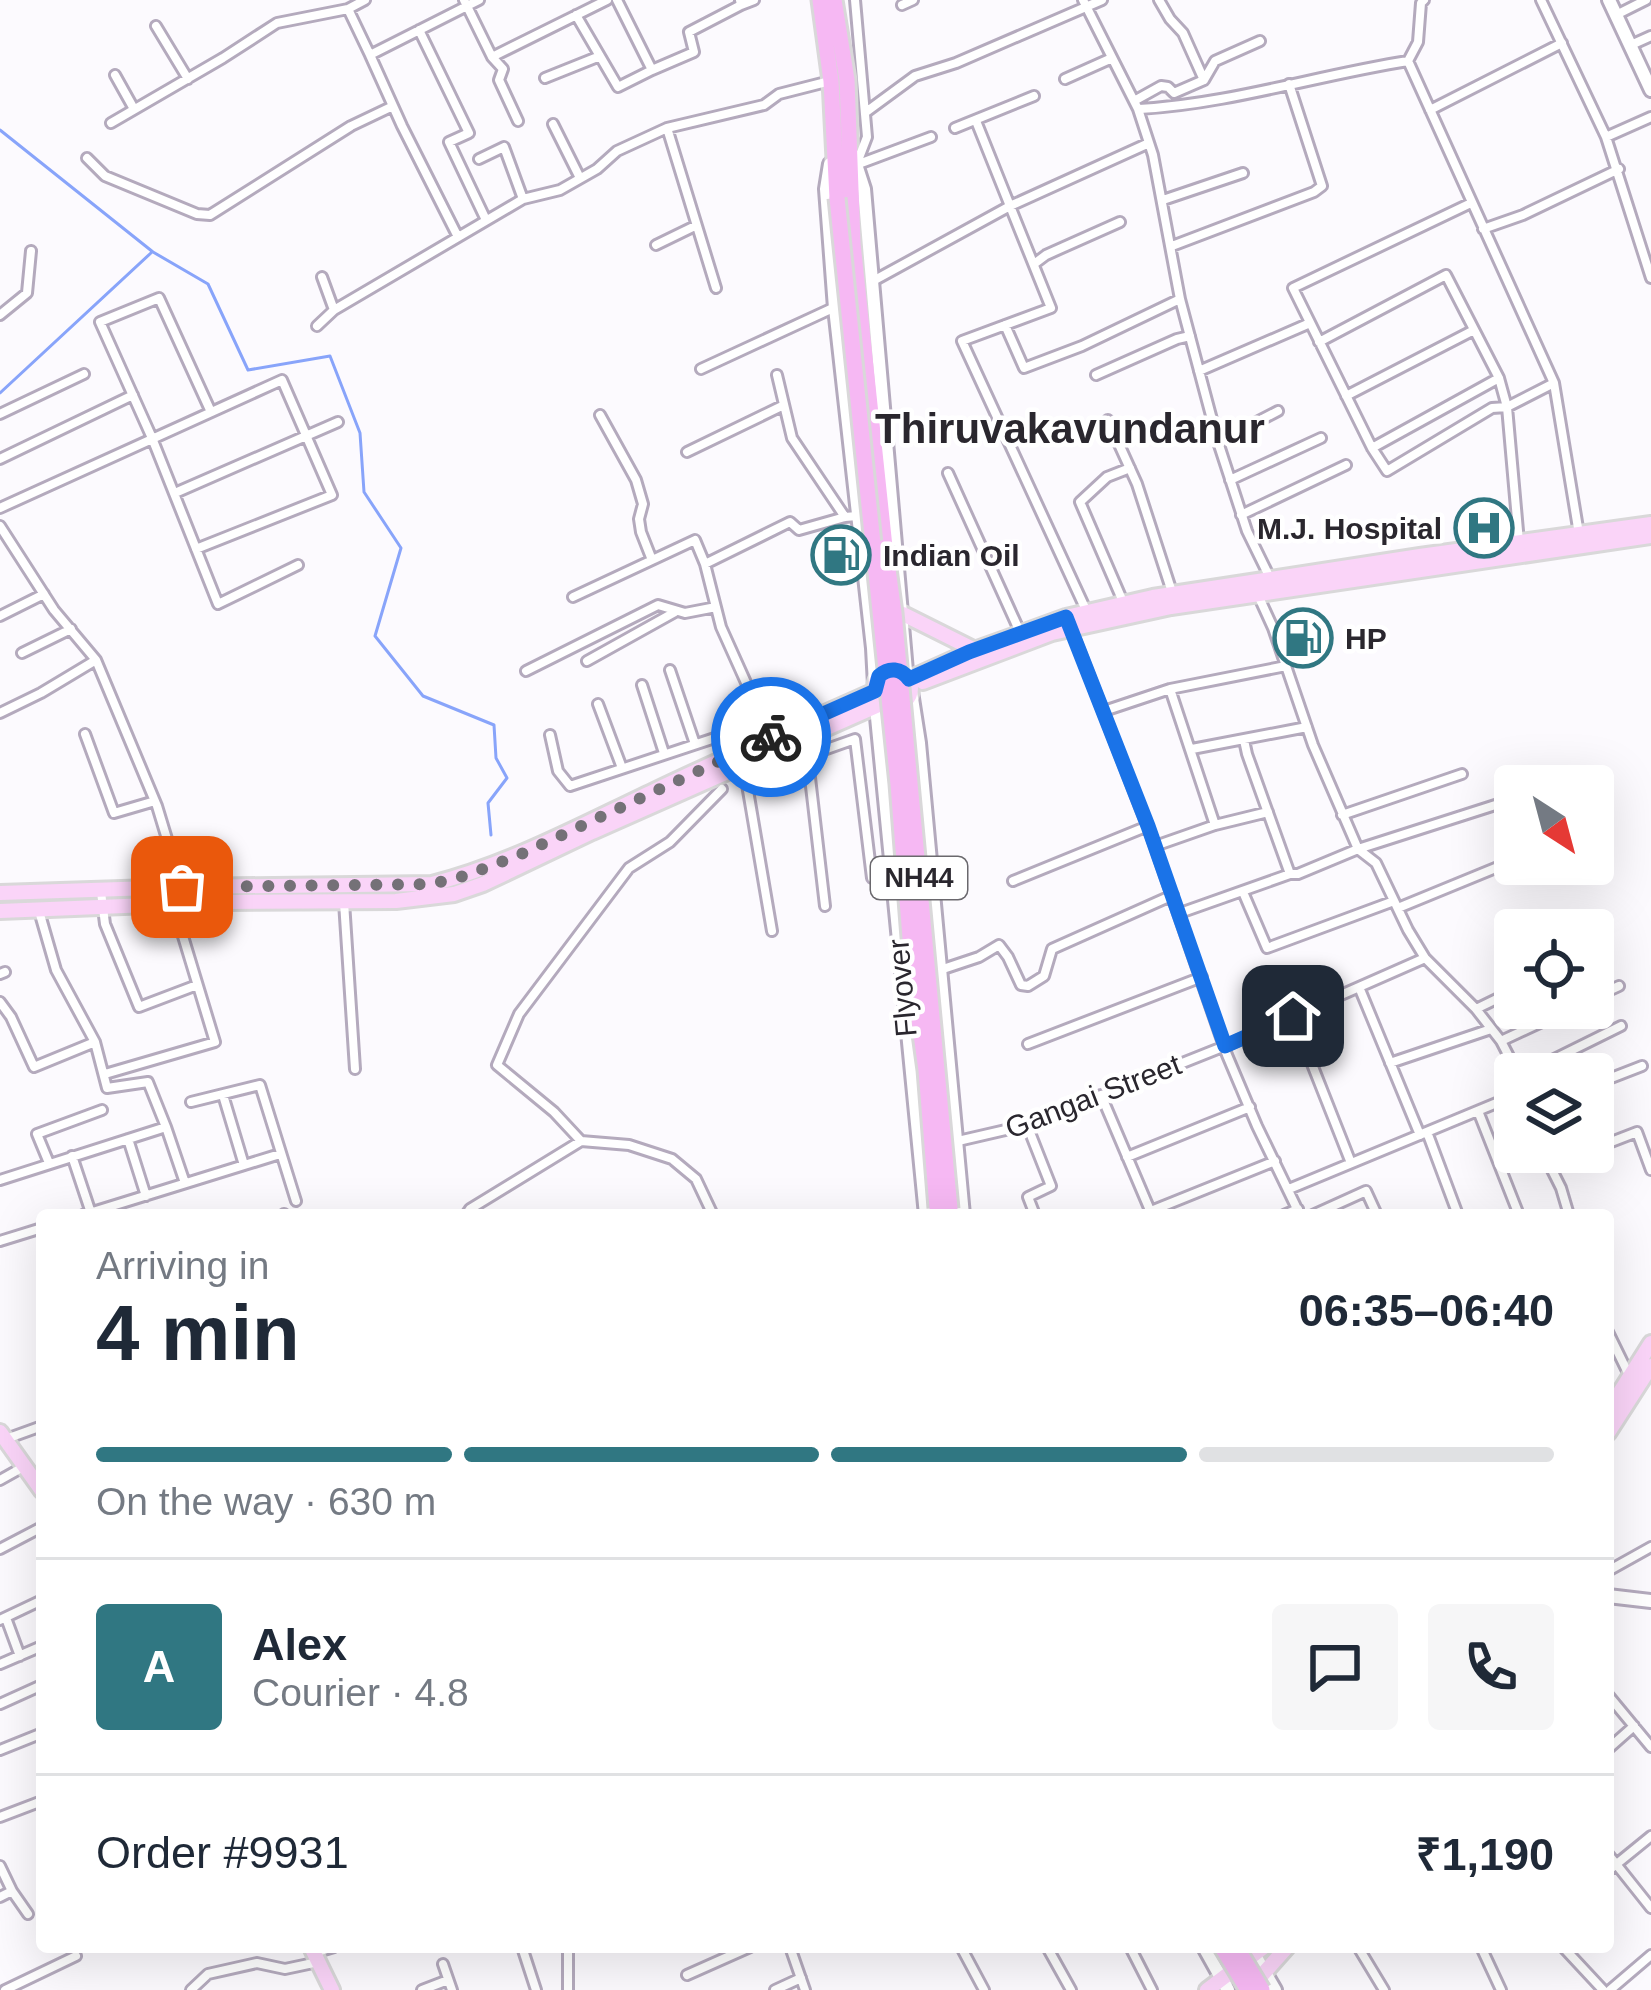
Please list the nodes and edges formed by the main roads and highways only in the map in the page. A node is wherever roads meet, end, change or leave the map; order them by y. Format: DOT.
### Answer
graph roads {
  1 [pos="820,0"];
  2 [pos="834,0"];
  3 [pos="842,141"];
  4 [pos="844,198"];
  5 [pos="1651,524"];
  6 [pos="1651,536"];
  7 [pos="1558,543"];
  8 [pos="1255,589"];
  9 [pos="903,614"];
  10 [pos="1068,623"];
  11 [pos="975,650"];
  12 [pos="909,683"];
  13 [pos="877,697"];
  14 [pos="742,758"];
  15 [pos="0,893"];
  16 [pos="102,898"];
  17 [pos="0,911"];
  18 [pos="943,1209"];
  19 [pos="944,1209"];
  20 [pos="1651,1343"];
  21 [pos="1651,1366"];
  22 [pos="1614,1401"];
  23 [pos="1614,1424"];
  24 [pos="2,1434"];
  25 [pos="36,1482"];
  26 [pos="1225,1953"];
  27 [pos="1240,1953"];
  28 [pos="1253,1953"];
  29 [pos="1283,1953"];
  30 [pos="315,1954"];
  31 [pos="1263,1982"];
  32 [pos="1224,1985"];
  33 [pos="332,1990"];
  34 [pos="1207,1990"];
  35 [pos="1245,1990"];
  1 -- 3 [label="highway, NH44"];
  2 -- 3 [label="highway, NH44"];
  3 -- 4 [label="highway, NH44"];
  4 -- 18 [label="highway, NH44, bridge"];
  4 -- 19 [label="highway, Flyover / NH44, bridge"];
  5 -- 7 [label="main road"];
  6 -- 7 [label="main road"];
  7 -- 8 [label="main road"];
  7 -- 8 [label="main road"];
  8 -- 10 [label="main road"];
  8 -- 10 [label="main road"];
  9 -- 11 [label="main road"];
  10 -- 11 [label="main road"];
  10 -- 12 [label="main road"];
  11 -- 12 [label="main road"];
  12 -- 13 [label="main road"];
  12 -- 13 [label="main road"];
  13 -- 14 [label="main road"];
  13 -- 14 [label="main road"];
  14 -- 16 [label="main road"];
  14 -- 16 [label="main road"];
  15 -- 16 [label="main road"];
  16 -- 17 [label="main road"];
  20 -- 22 [label="main road"];
  21 -- 23 [label="main road"];
  24 -- 25 [label="main road"];
  26 -- 35 [label="highway, bridge"];
  27 -- 31 [label="highway, bridge"];
  28 -- 32 [label="main road"];
  29 -- 31 [label="main road"];
  30 -- 33 [label="main road"];
  31 -- 35 [label="main road"];
  32 -- 34 [label="main road"];
}
